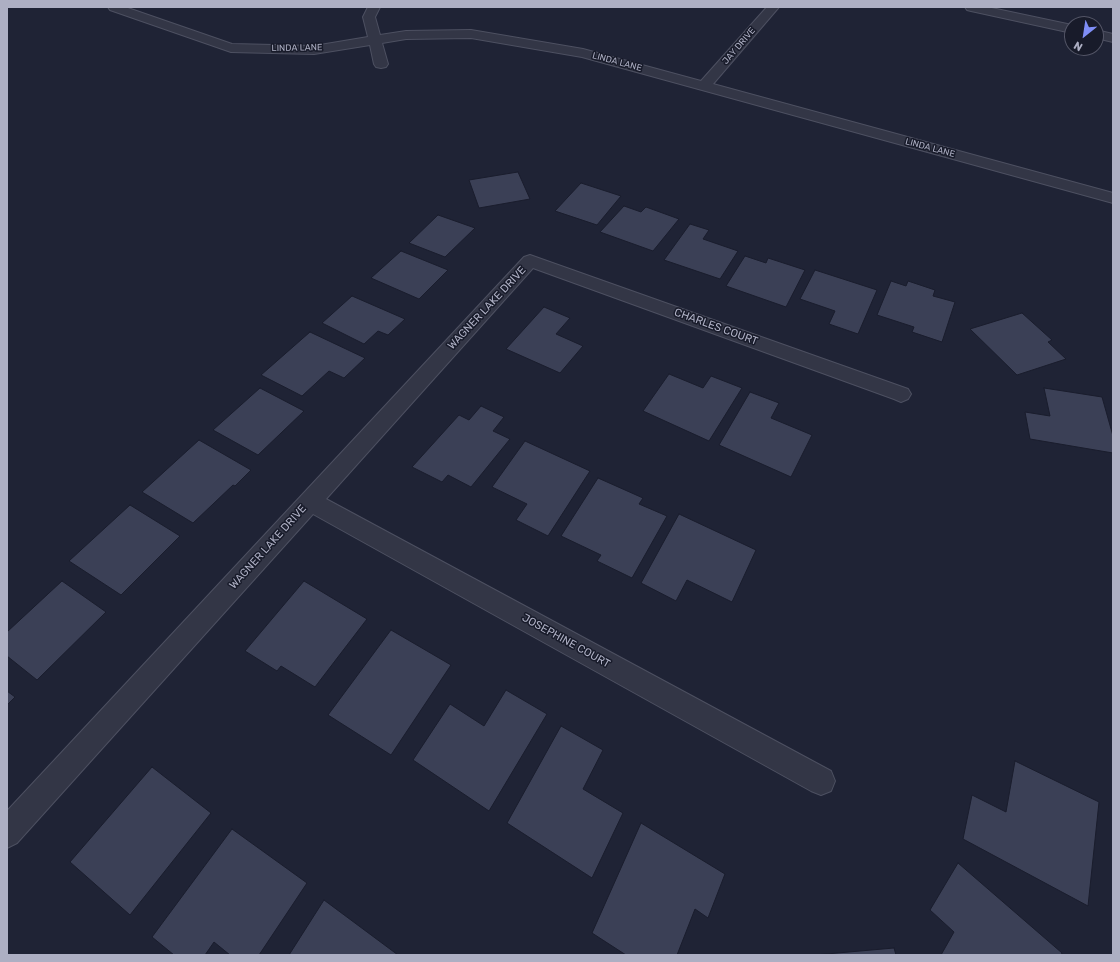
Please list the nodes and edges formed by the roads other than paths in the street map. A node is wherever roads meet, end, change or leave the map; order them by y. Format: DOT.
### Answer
graph roads {
  1 [pos="114,7"];
  2 [pos="374,7"];
  3 [pos="773,7"];
  4 [pos="971,7"];
  5 [pos="1064,27"];
  6 [pos="375,40"];
  7 [pos="381,64"];
  8 [pos="704,86"];
  9 [pos="1113,198"];
  10 [pos="530,261"];
  11 [pos="901,394"];
  12 [pos="310,501"];
  13 [pos="821,781"];
  14 [pos="7,833"];
  1 -- 6 [label="street, LINDA LANE"];
  2 -- 6 [label="street"];
  3 -- 8 [label="street, JAY DRIVE"];
  4 -- 5 [label="street"];
  6 -- 7 [label="street"];
  6 -- 8 [label="street, LINDA LANE"];
  8 -- 9 [label="street, LINDA LANE"];
  10 -- 11 [label="street, CHARLES COURT"];
  10 -- 12 [label="street, WAGNER LAKE DRIVE"];
  12 -- 13 [label="street, JOSEPHINE COURT"];
  12 -- 14 [label="street, WAGNER LAKE DRIVE"];
}
